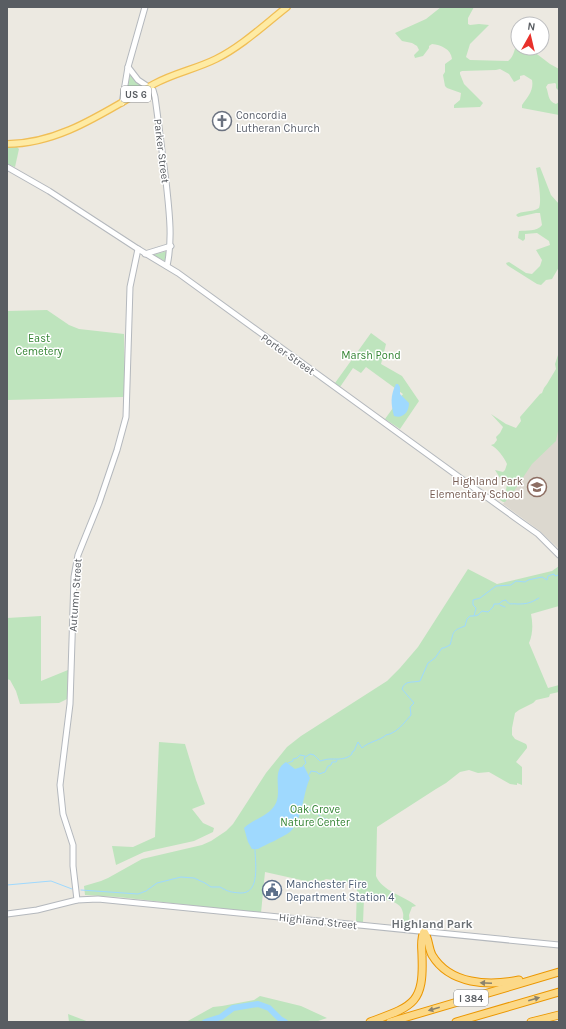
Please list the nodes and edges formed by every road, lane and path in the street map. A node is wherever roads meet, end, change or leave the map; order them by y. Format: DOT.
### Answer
graph roads {
  1 [pos="146,7"];
  2 [pos="287,7"];
  3 [pos="128,68"];
  4 [pos="150,87"];
  5 [pos="122,103"];
  6 [pos="7,144"];
  7 [pos="7,167"];
  8 [pos="171,246"];
  9 [pos="138,249"];
  10 [pos="145,254"];
  11 [pos="167,266"];
  12 [pos="559,554"];
  13 [pos="77,900"];
  14 [pos="7,914"];
  15 [pos="424,932"];
  16 [pos="559,944"];
  17 [pos="556,973"];
  18 [pos="559,992"];
  19 [pos="559,1015"];
  20 [pos="370,1022"];
  21 [pos="390,1022"];
  22 [pos="456,1022"];
  23 [pos="532,1022"];
  1 -- 3 [label="street"];
  2 -- 4 [label="main road, US 6"];
  3 -- 4 [label="street"];
  3 -- 5 [label="street"];
  4 -- 5 [label="main road, US 6"];
  4 -- 8 [label="street, Parker Street"];
  5 -- 6 [label="main road, US 6"];
  7 -- 9 [label="street, Porter Street"];
  8 -- 10 [label="street"];
  8 -- 11 [label="street, Parker Street"];
  9 -- 10 [label="street, Porter Street"];
  9 -- 13 [label="street, Autumn Street"];
  10 -- 11 [label="street, Porter Street"];
  11 -- 12 [label="street, Porter Street"];
  13 -- 14 [label="street, Highland Street"];
  13 -- 15 [label="street, Highland Street"];
  15 -- 16 [label="street, Highland Street"];
  17 -- 15 [label="highway, one-way"];
  15 -- 20 [label="highway"];
  17 -- 21 [label="highway, I 384, one-way"];
  22 -- 18 [label="highway, I 384, one-way"];
  19 -- 23 [label="highway"];
}
